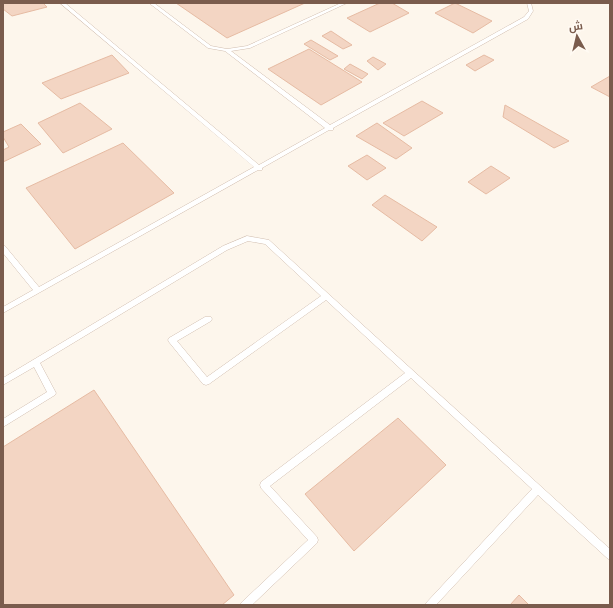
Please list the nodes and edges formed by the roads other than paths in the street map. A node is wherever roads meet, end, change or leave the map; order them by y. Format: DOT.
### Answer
graph roads {
  1 [pos="62,3"];
  2 [pos="151,3"];
  3 [pos="345,3"];
  4 [pos="529,3"];
  5 [pos="227,50"];
  6 [pos="331,129"];
  7 [pos="260,169"];
  8 [pos="3,248"];
  9 [pos="38,291"];
  10 [pos="326,296"];
  11 [pos="3,310"];
  12 [pos="208,319"];
  13 [pos="36,362"];
  14 [pos="411,373"];
  15 [pos="3,382"];
  16 [pos="3,423"];
  17 [pos="538,489"];
  18 [pos="610,555"];
  19 [pos="245,605"];
  20 [pos="430,605"];
  1 -- 7 [label="lane"];
  2 -- 5 [label="lane"];
  3 -- 5 [label="lane"];
  4 -- 6 [label="lane"];
  5 -- 6 [label="lane"];
  6 -- 7 [label="lane"];
  7 -- 9 [label="lane"];
  8 -- 9 [label="lane"];
  9 -- 11 [label="lane"];
  10 -- 12 [label="lane"];
  10 -- 13 [label="lane"];
  10 -- 14 [label="lane"];
  13 -- 15 [label="lane"];
  13 -- 16 [label="lane"];
  14 -- 17 [label="lane"];
  14 -- 19 [label="lane"];
  17 -- 18 [label="lane"];
  17 -- 20 [label="lane"];
}
